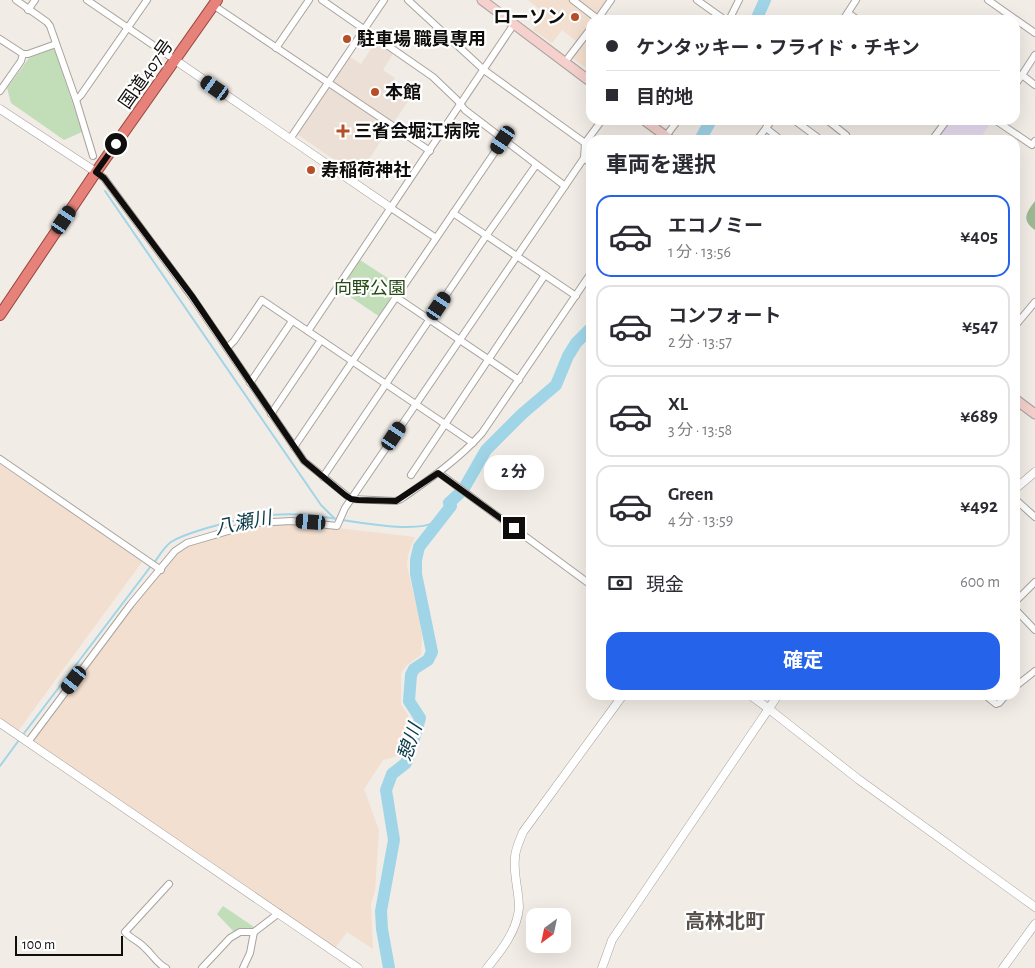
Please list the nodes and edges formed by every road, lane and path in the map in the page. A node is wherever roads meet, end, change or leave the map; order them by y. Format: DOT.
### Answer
graph roads {
  1 [pos="16,0"];
  2 [pos="35,0"];
  3 [pos="87,0"];
  4 [pos="147,0"];
  5 [pos="308,0"];
  6 [pos="322,0"];
  7 [pos="384,0"];
  8 [pos="408,0"];
  9 [pos="482,0"];
  10 [pos="573,0"];
  11 [pos="612,0"];
  12 [pos="697,0"];
  13 [pos="740,0"];
  14 [pos="856,0"];
  15 [pos="988,0"];
  16 [pos="215,3"];
  17 [pos="28,10"];
  18 [pos="848,13"];
  19 [pos="592,15"];
  20 [pos="602,15"];
  21 [pos="718,15"];
  22 [pos="732,15"];
  23 [pos="851,15"];
  24 [pos="1009,15"];
  25 [pos="1020,22"];
  26 [pos="514,24"];
  27 [pos="128,27"];
  28 [pos="364,29"];
  29 [pos="1035,33"];
  30 [pos="586,35"];
  31 [pos="0,39"];
  32 [pos="56,44"];
  33 [pos="276,48"];
  34 [pos="23,54"];
  35 [pos="1035,55"];
  36 [pos="175,60"];
  37 [pos="565,62"];
  38 [pos="484,70"];
  39 [pos="1022,75"];
  40 [pos="586,78"];
  41 [pos="1020,78"];
  42 [pos="328,83"];
  43 [pos="1035,85"];
  44 [pos="0,91"];
  45 [pos="76,100"];
  46 [pos="461,105"];
  47 [pos="0,109"];
  48 [pos="598,125"];
  49 [pos="651,125"];
  50 [pos="768,125"];
  51 [pos="801,125"];
  52 [pos="833,125"];
  53 [pos="1003,125"];
  54 [pos="766,128"];
  55 [pos="590,135"];
  56 [pos="664,135"];
  57 [pos="761,135"];
  58 [pos="775,135"];
  59 [pos="814,135"];
  60 [pos="846,135"];
  61 [pos="1018,135"];
  62 [pos="1020,137"];
  63 [pos="290,139"];
  64 [pos="503,140"];
  65 [pos="586,140"];
  66 [pos="1035,141"];
  67 [pos="584,143"];
  68 [pos="430,151"];
  69 [pos="93,156"];
  70 [pos="584,158"];
  71 [pos="536,165"];
  72 [pos="96,172"];
  73 [pos="565,186"];
  74 [pos="391,208"];
  75 [pos="453,214"];
  76 [pos="486,236"];
  77 [pos="436,238"];
  78 [pos="517,256"];
  79 [pos="546,275"];
  80 [pos="586,281"];
  81 [pos="576,296"];
  82 [pos="396,297"];
  83 [pos="1035,302"];
  84 [pos="0,315"];
  85 [pos="430,319"];
  86 [pos="1020,320"];
  87 [pos="292,321"];
  88 [pos="308,331"];
  89 [pos="321,340"];
  90 [pos="460,340"];
  91 [pos="227,348"];
  92 [pos="489,360"];
  93 [pos="352,361"];
  94 [pos="519,380"];
  95 [pos="250,383"];
  96 [pos="386,384"];
  97 [pos="1020,403"];
  98 [pos="416,404"];
  99 [pos="271,414"];
  100 [pos="1035,414"];
  101 [pos="445,424"];
  102 [pos="473,443"];
  103 [pos="294,448"];
  104 [pos="0,459"];
  105 [pos="1035,472"];
  106 [pos="438,473"];
  107 [pos="412,474"];
  108 [pos="323,477"];
  109 [pos="1020,485"];
  110 [pos="351,499"];
  111 [pos="1020,503"];
  112 [pos="1035,517"];
  113 [pos="159,569"];
  114 [pos="586,581"];
  115 [pos="1035,582"];
  116 [pos="1020,597"];
  117 [pos="1020,614"];
  118 [pos="1035,630"];
  119 [pos="1035,671"];
  120 [pos="1020,683"];
  121 [pos="619,700"];
  122 [pos="757,700"];
  123 [pos="775,700"];
  124 [pos="991,700"];
  125 [pos="1002,700"];
  126 [pos="769,708"];
  127 [pos="0,723"];
  128 [pos="26,741"];
  129 [pos="170,884"];
  130 [pos="1035,907"];
  131 [pos="279,913"];
  132 [pos="1035,924"];
  133 [pos="254,932"];
  134 [pos="166,968"];
  135 [pos="202,968"];
  136 [pos="243,968"];
  137 [pos="358,968"];
  138 [pos="487,968"];
  139 [pos="602,968"];
  140 [pos="1003,968"];
  1 -- 17 [label="street"];
  2 -- 17 [label="street"];
  3 -- 27 [label="street"];
  4 -- 27 [label="street"];
  5 -- 33 [label="street"];
  6 -- 28 [label="street"];
  7 -- 28 [label="street"];
  8 -- 38 [label="street"];
  9 -- 26 [label="main road"];
  10 -- 19 [label="street"];
  11 -- 20 [label="street"];
  12 -- 21 [label="street"];
  13 -- 22 [label="street"];
  14 -- 18 [label="street"];
  15 -- 24 [label="street"];
  16 -- 33 [label="street"];
  16 -- 36 [label="highway, 国道407号"];
  17 -- 32 [label="street"];
  18 -- 23 [label="street"];
  25 -- 29 [label="street"];
  26 -- 37 [label="main road"];
  26 -- 38 [label="street"];
  27 -- 36 [label="street"];
  27 -- 45 [label="street"];
  28 -- 42 [label="street"];
  28 -- 46 [label="street"];
  30 -- 37 [label="street"];
  31 -- 34 [label="street"];
  32 -- 34 [label="street"];
  32 -- 45 [label="street"];
  33 -- 42 [label="street"];
  34 -- 44 [label="street"];
  35 -- 39 [label="street"];
  36 -- 63 [label="street"];
  36 -- 72 [label="highway, 国道407号"];
  37 -- 40 [label="main road"];
  38 -- 46 [label="street"];
  38 -- 67 [label="street"];
  39 -- 41 [label="street"];
  39 -- 43 [label="street"];
  42 -- 63 [label="street"];
  42 -- 68 [label="street"];
  45 -- 69 [label="street"];
  46 -- 64 [label="street"];
  46 -- 68 [label="street"];
  47 -- 72 [label="street"];
  48 -- 55 [label="street"];
  49 -- 56 [label="main road"];
  50 -- 54 [label="street"];
  51 -- 59 [label="street"];
  52 -- 60 [label="street"];
  53 -- 61 [label="street"];
  54 -- 57 [label="street"];
  54 -- 58 [label="street"];
  62 -- 66 [label="street"];
  63 -- 74 [label="street"];
  64 -- 71 [label="street"];
  64 -- 75 [label="street"];
  65 -- 67 [label="street"];
  67 -- 70 [label="street"];
  68 -- 74 [label="street"];
  70 -- 73 [label="street"];
  71 -- 73 [label="street"];
  71 -- 76 [label="street"];
  72 -- 84 [label="highway, 国道407号"];
  72 -- 91 [label="street"];
  73 -- 78 [label="street"];
  74 -- 77 [label="street"];
  74 -- 88 [label="street"];
  75 -- 76 [label="street"];
  75 -- 77 [label="street"];
  76 -- 78 [label="street"];
  76 -- 85 [label="street"];
  77 -- 82 [label="street"];
  78 -- 79 [label="street"];
  78 -- 90 [label="street"];
  79 -- 81 [label="street"];
  79 -- 92 [label="street"];
  80 -- 81 [label="street"];
  81 -- 94 [label="street"];
  82 -- 85 [label="street"];
  82 -- 93 [label="street"];
  83 -- 86 [label="street"];
  85 -- 90 [label="street"];
  85 -- 96 [label="street"];
  87 -- 88 [label="street"];
  87 -- 91 [label="street"];
  87 -- 95 [label="street"];
  88 -- 89 [label="street"];
  89 -- 93 [label="street"];
  89 -- 99 [label="street"];
  90 -- 92 [label="street"];
  90 -- 98 [label="street"];
  91 -- 95 [label="street"];
  92 -- 94 [label="street"];
  92 -- 101 [label="street"];
  93 -- 96 [label="street"];
  93 -- 103 [label="street"];
  94 -- 102 [label="street"];
  95 -- 99 [label="street"];
  96 -- 98 [label="street"];
  96 -- 108 [label="street"];
  97 -- 100 [label="main road"];
  98 -- 101 [label="street"];
  98 -- 110 [label="street"];
  99 -- 103 [label="street"];
  101 -- 102 [label="street"];
  101 -- 107 [label="street"];
  102 -- 106 [label="street"];
  103 -- 108 [label="street"];
  104 -- 113 [label="street"];
  105 -- 109 [label="street"];
  106 -- 110 [label="street"];
  106 -- 114 [label="street"];
  108 -- 110 [label="street"];
  110 -- 113 [label="street"];
  111 -- 112 [label="street"];
  113 -- 128 [label="street"];
  115 -- 116 [label="street"];
  117 -- 118 [label="street"];
  119 -- 120 [label="street"];
  121 -- 138 [label="street"];
  122 -- 126 [label="street"];
  123 -- 126 [label="street"];
  124 -- 125 [label="street"];
  126 -- 130 [label="street"];
  126 -- 139 [label="street"];
  127 -- 128 [label="street"];
  128 -- 131 [label="street"];
  129 -- 134 [label="street"];
  131 -- 133 [label="street"];
  131 -- 137 [label="street"];
  132 -- 140 [label="street"];
  133 -- 135 [label="street"];
  133 -- 136 [label="street"];
}
